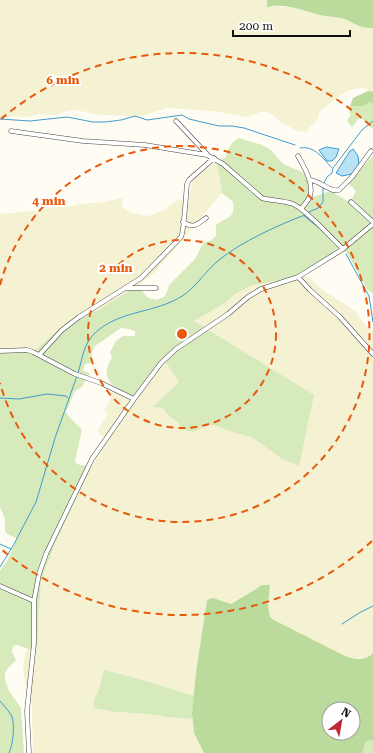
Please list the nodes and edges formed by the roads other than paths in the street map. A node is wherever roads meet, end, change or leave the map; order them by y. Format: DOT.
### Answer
graph roads {
  1 [pos="176,121"];
  2 [pos="11,131"];
  3 [pos="371,152"];
  4 [pos="207,155"];
  5 [pos="298,156"];
  6 [pos="214,158"];
  7 [pos="309,180"];
  8 [pos="351,202"];
  9 [pos="302,210"];
  10 [pos="206,218"];
  11 [pos="183,222"];
  12 [pos="373,223"];
  13 [pos="343,249"];
  14 [pos="298,277"];
  15 [pos="126,288"];
  16 [pos="156,288"];
  17 [pos="0,352"];
  18 [pos="40,354"];
  19 [pos="373,354"];
  20 [pos="134,398"];
  21 [pos="0,586"];
  22 [pos="34,602"];
  23 [pos="30,753"];
  1 -- 4 [label="street"];
  2 -- 4 [label="street"];
  3 -- 7 [label="street"];
  4 -- 6 [label="street"];
  5 -- 7 [label="street"];
  6 -- 9 [label="street"];
  6 -- 11 [label="street"];
  7 -- 9 [label="street"];
  8 -- 12 [label="street"];
  9 -- 13 [label="street"];
  10 -- 11 [label="street"];
  11 -- 15 [label="street"];
  12 -- 13 [label="street"];
  13 -- 14 [label="street"];
  14 -- 19 [label="street"];
  14 -- 20 [label="street"];
  15 -- 16 [label="street"];
  15 -- 18 [label="street"];
  17 -- 18 [label="street"];
  18 -- 20 [label="street"];
  20 -- 22 [label="street"];
  21 -- 22 [label="street"];
  22 -- 23 [label="street"];
}
